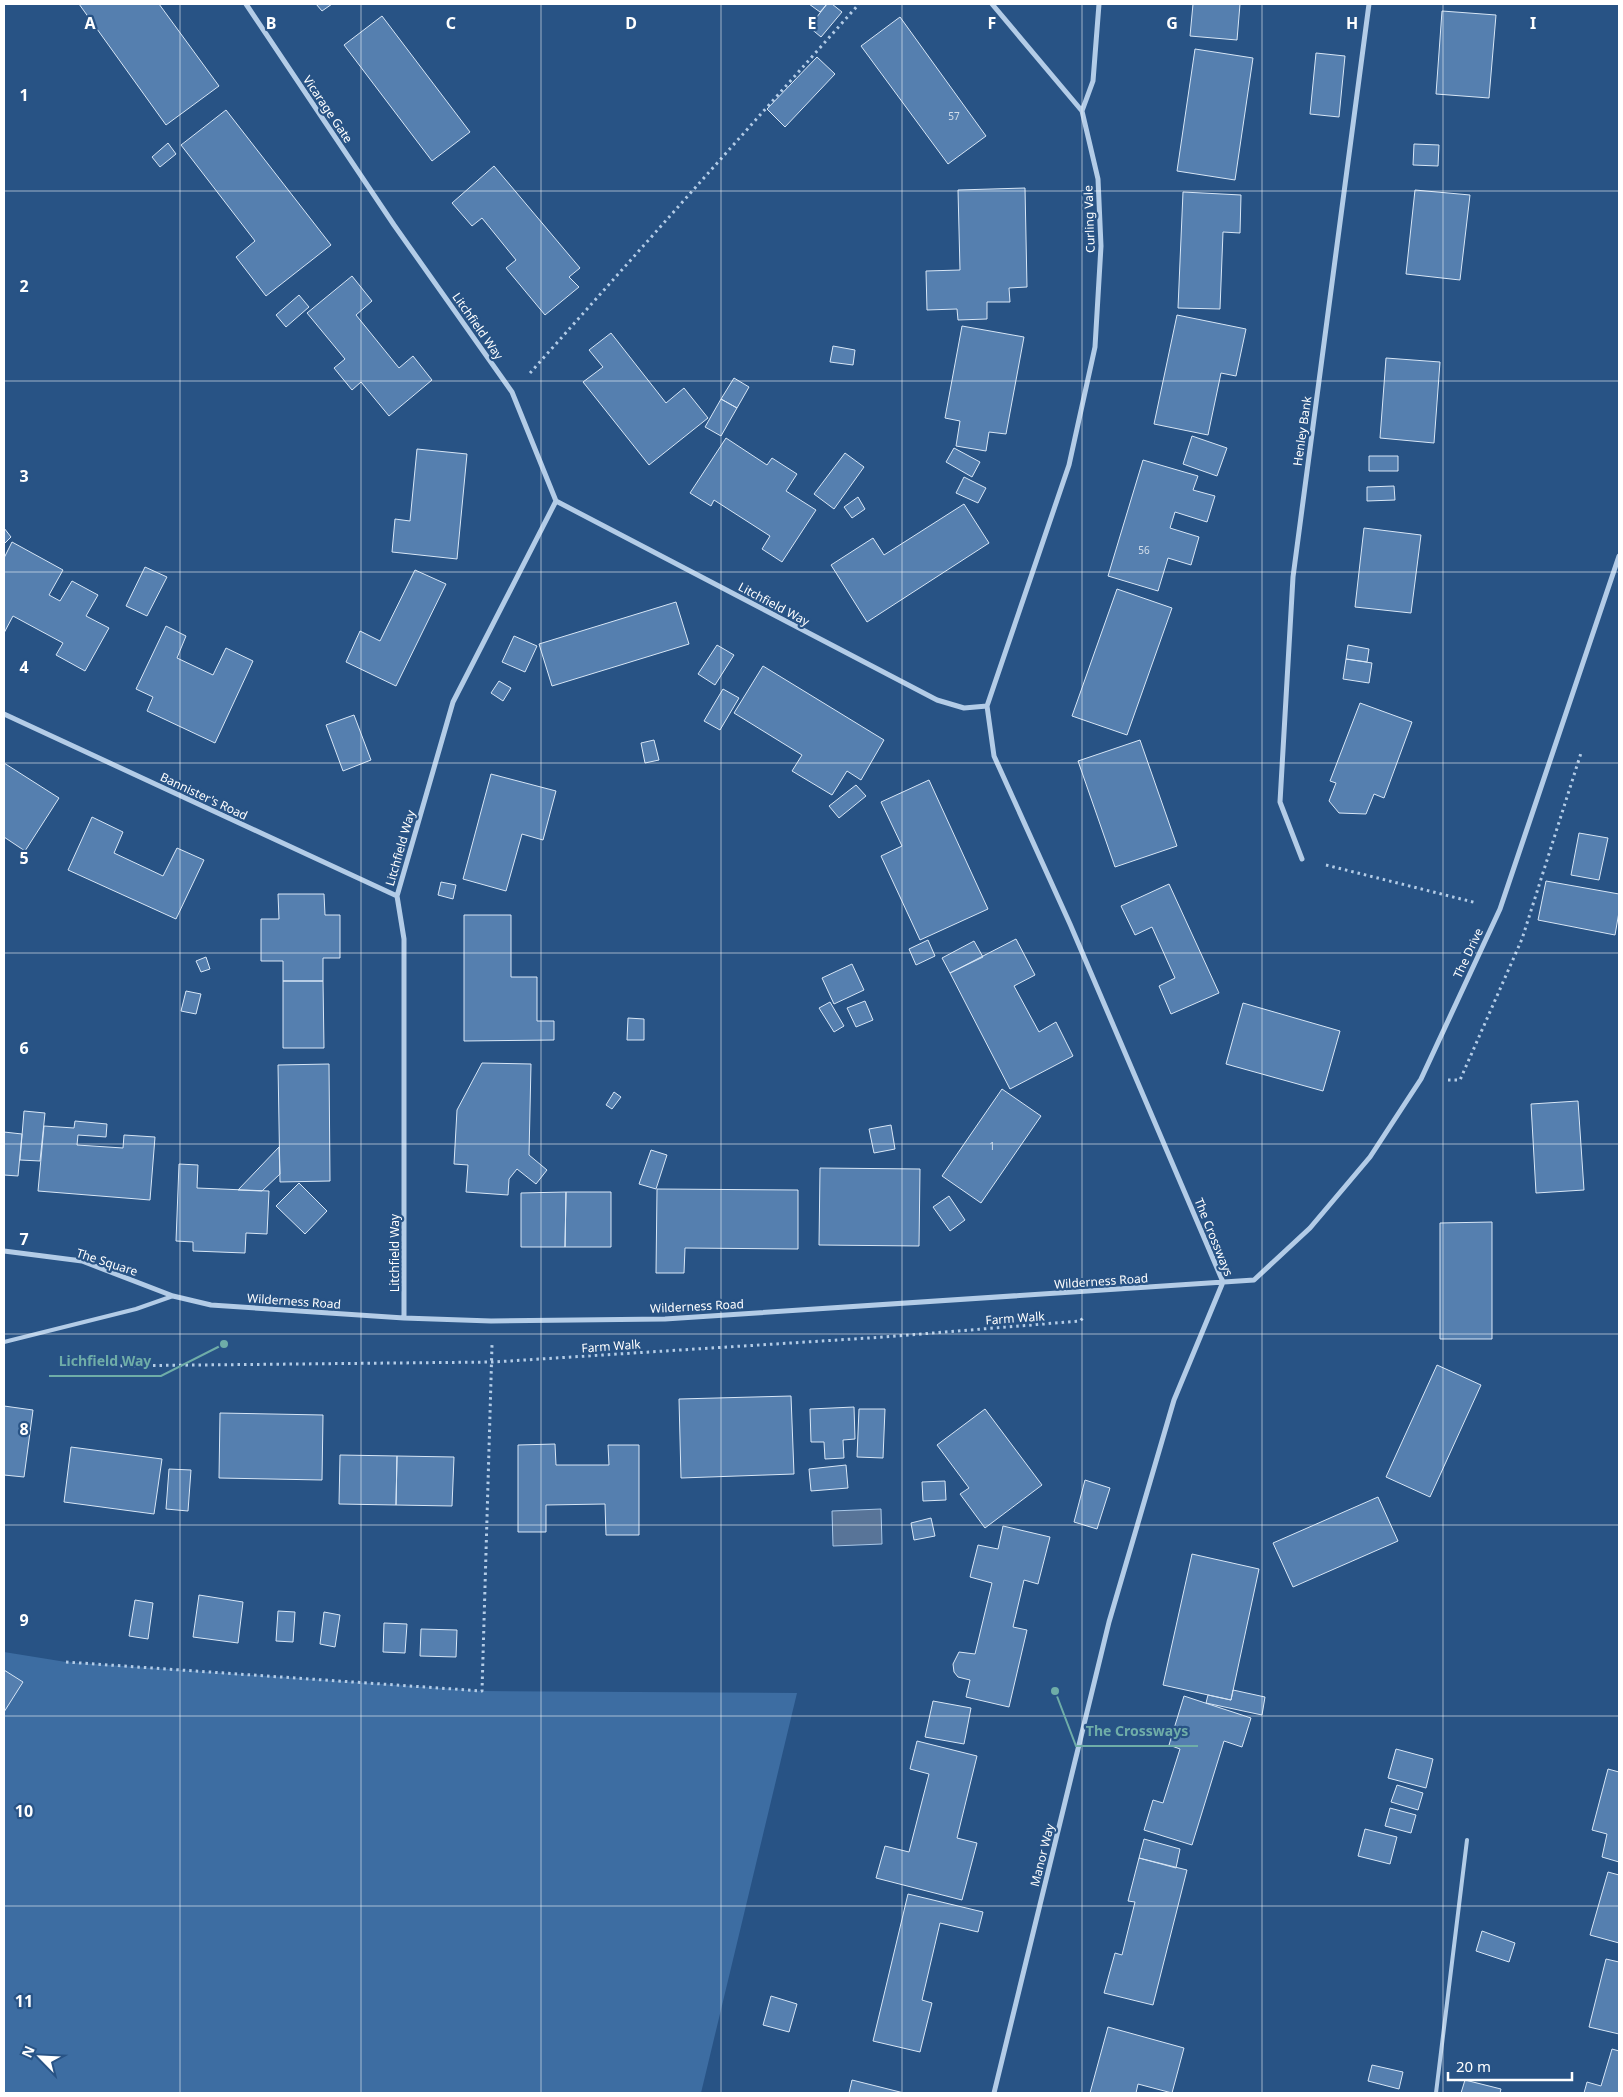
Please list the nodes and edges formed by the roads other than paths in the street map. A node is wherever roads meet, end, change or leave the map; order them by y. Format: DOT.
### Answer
graph roads {
  1 [pos="246,4"];
  2 [pos="992,4"];
  3 [pos="1099,4"];
  4 [pos="1369,4"];
  5 [pos="1082,111"];
  6 [pos="394,225"];
  7 [pos="556,501"];
  8 [pos="1619,556"];
  9 [pos="987,706"];
  10 [pos="4,714"];
  11 [pos="1302,859"];
  12 [pos="396,896"];
  13 [pos="4,1251"];
  14 [pos="1223,1282"];
  15 [pos="173,1296"];
  16 [pos="404,1318"];
  17 [pos="4,1342"];
  18 [pos="1109,1622"];
  19 [pos="1467,1840"];
  20 [pos="994,2093"];
  21 [pos="1436,2093"];
  1 -- 6 [label="street, Vicarage Gate"];
  2 -- 5 [label="street, Curling Vale"];
  3 -- 5 [label="street"];
  4 -- 11 [label="street, Henley Bank"];
  5 -- 9 [label="street, Curling Vale"];
  6 -- 7 [label="street, Litchfield Way"];
  7 -- 9 [label="street, Litchfield Way"];
  7 -- 12 [label="street, Litchfield Way"];
  8 -- 14 [label="street, The Drive"];
  9 -- 14 [label="street, The Crossways"];
  10 -- 12 [label="street, Bannister's Road"];
  12 -- 16 [label="street, Litchfield Way"];
  13 -- 15 [label="street, The Square"];
  14 -- 16 [label="street, Wilderness Road"];
  14 -- 18 [label="street, The Crossways"];
  15 -- 16 [label="street, Wilderness Road"];
  15 -- 17 [label="lane"];
  18 -- 20 [label="street, Manor Way"];
  19 -- 21 [label="lane"];
}
